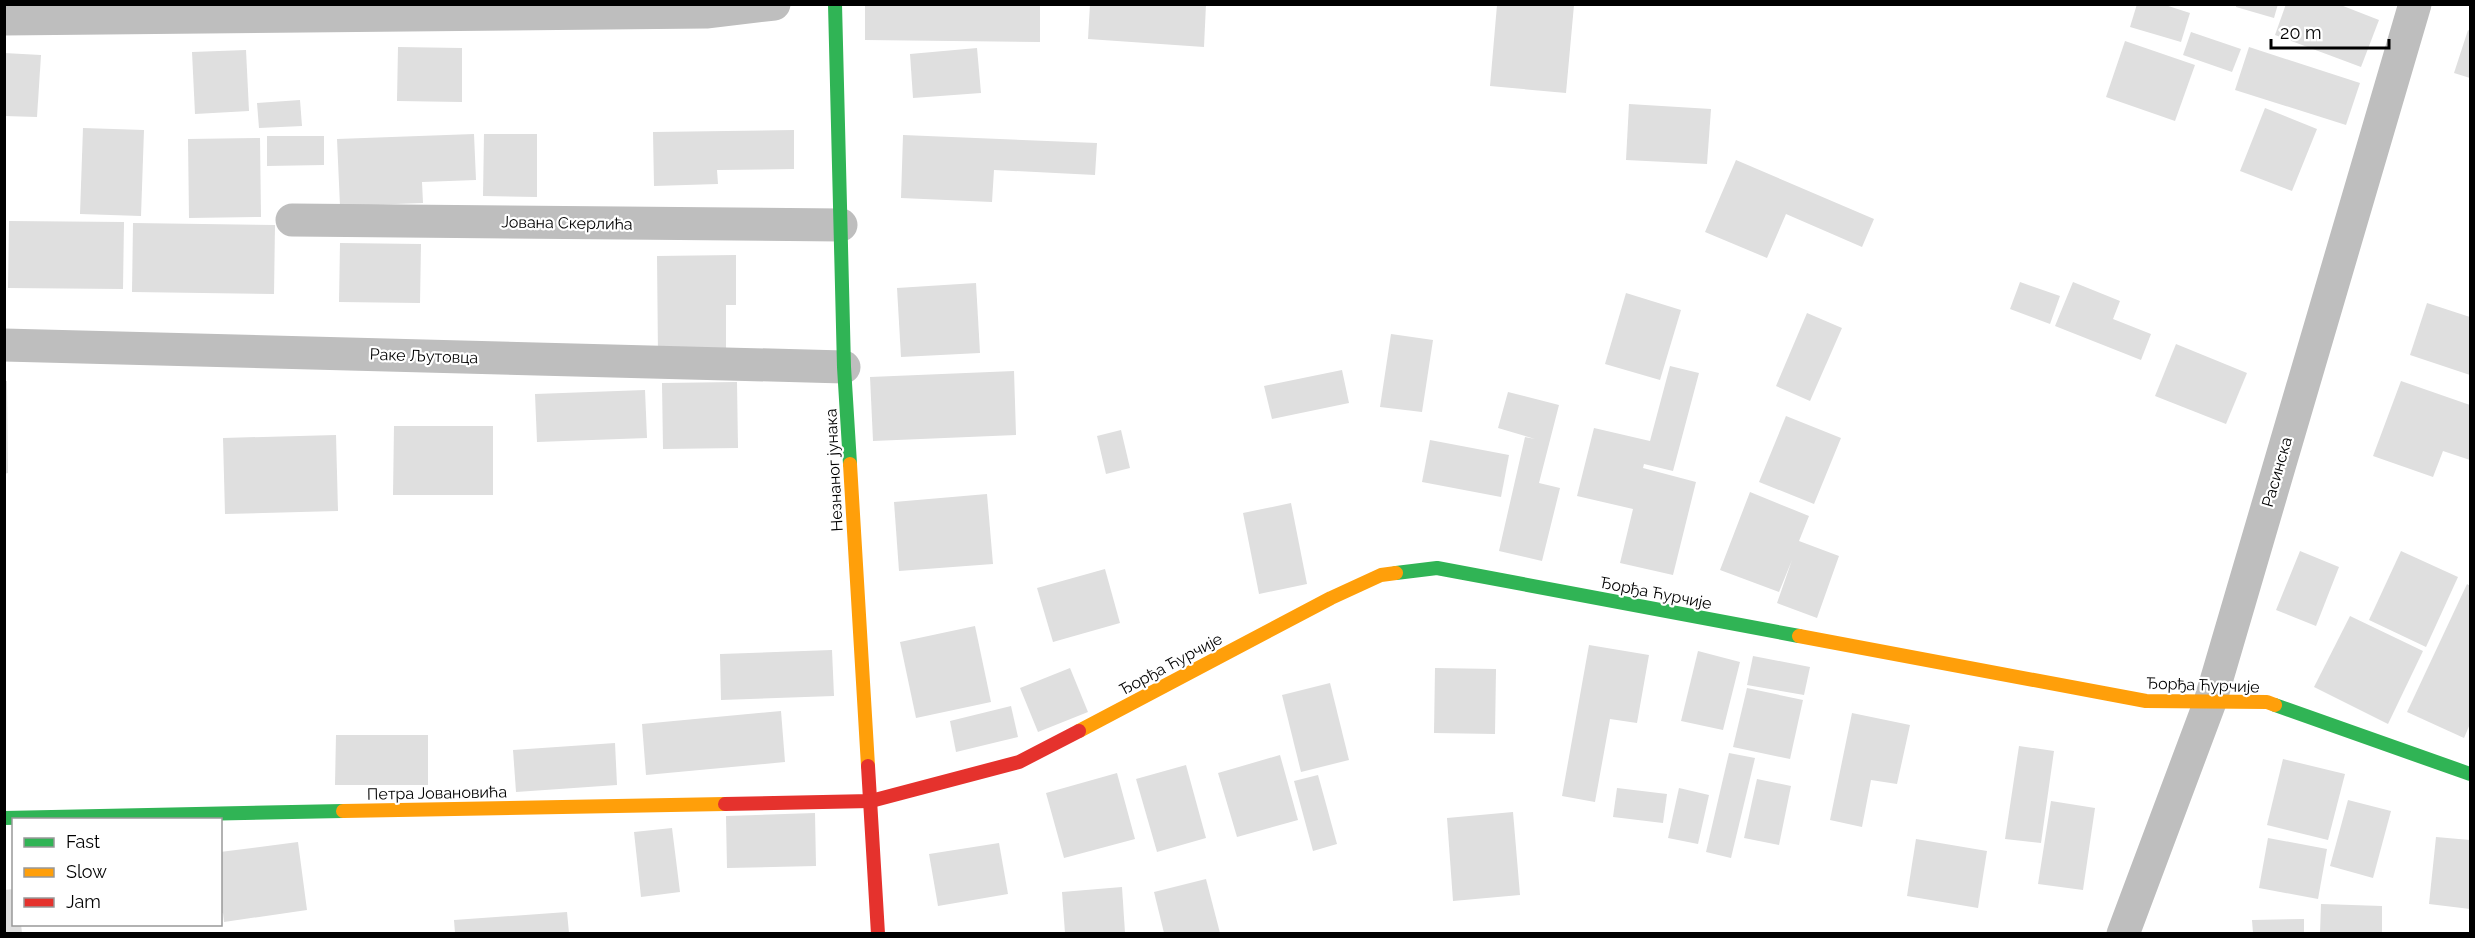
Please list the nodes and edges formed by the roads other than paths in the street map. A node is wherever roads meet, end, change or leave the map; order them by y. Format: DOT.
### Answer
graph roads {
  1 [pos="774,4"];
  2 [pos="835,4"];
  3 [pos="2415,4"];
  4 [pos="4,19"];
  5 [pos="292,220"];
  6 [pos="841,225"];
  7 [pos="4,345"];
  8 [pos="844,367"];
  9 [pos="2210,702"];
  10 [pos="2470,774"];
  11 [pos="871,801"];
  12 [pos="4,818"];
  13 [pos="878,933"];
  14 [pos="2123,933"];
  1 -- 4 [label="street"];
  2 -- 6 [label="street, Незнаног јунака"];
  3 -- 9 [label="street, Расинска"];
  5 -- 6 [label="street, Јована Скерлића"];
  6 -- 8 [label="street, Незнаног јунака"];
  7 -- 8 [label="street, Раке Љутовца"];
  8 -- 11 [label="street, Незнаног јунака"];
  9 -- 10 [label="street, Ђорђа Ћурчије"];
  9 -- 11 [label="street, Ђорђа Ћурчије"];
  9 -- 14 [label="street, Расинска"];
  11 -- 12 [label="street, Петра Јовановића"];
  11 -- 13 [label="street, Незнаног јунака"];
}
